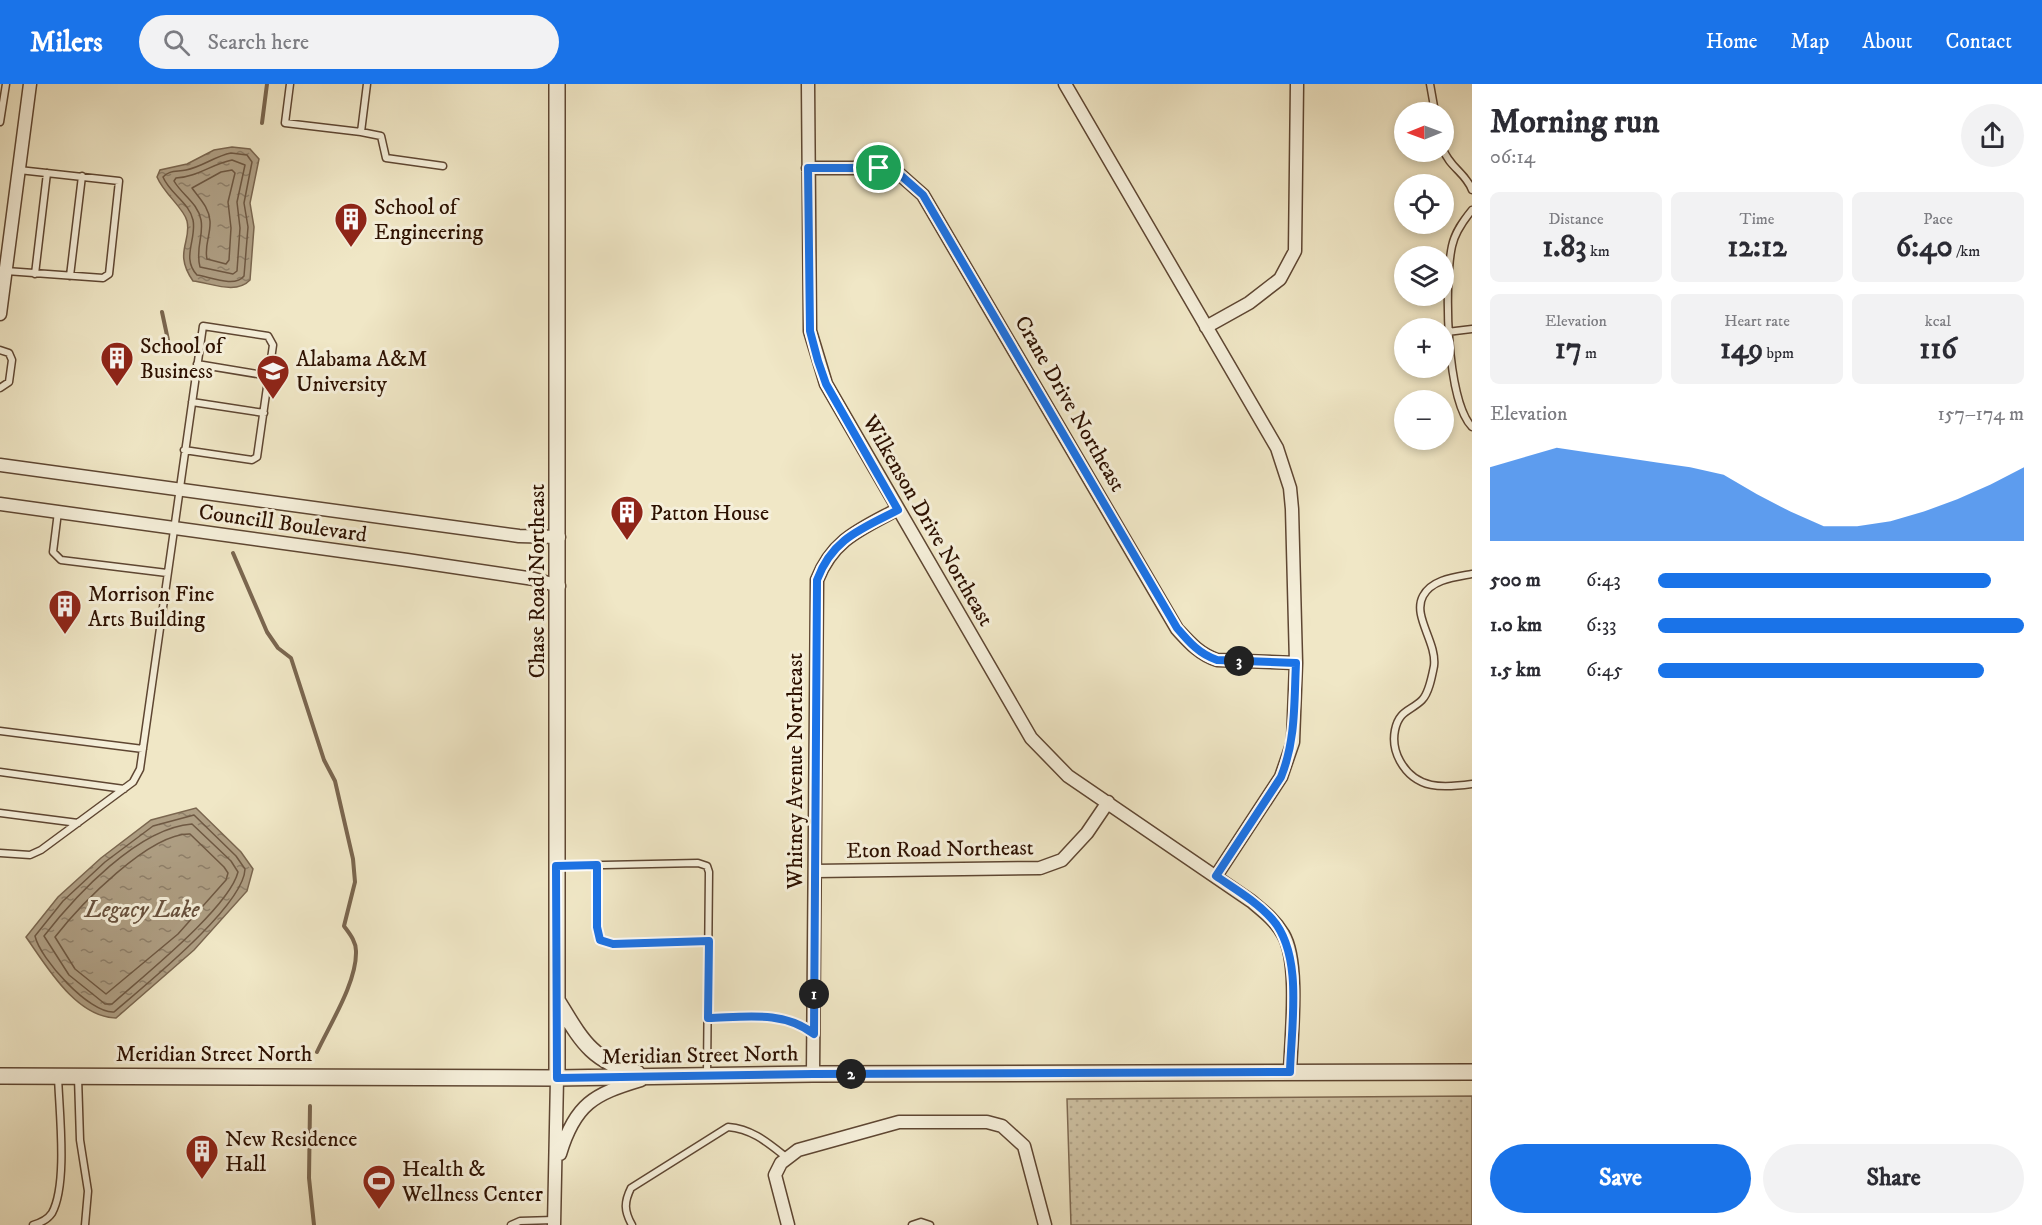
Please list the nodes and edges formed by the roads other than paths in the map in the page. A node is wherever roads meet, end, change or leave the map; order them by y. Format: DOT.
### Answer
graph roads {
  1 [pos="6,84"];
  2 [pos="30,84"];
  3 [pos="290,84"];
  4 [pos="367,84"];
  5 [pos="557,84"];
  6 [pos="808,84"];
  7 [pos="1065,84"];
  8 [pos="1297,84"];
  9 [pos="1430,84"];
  10 [pos="1433,102"];
  11 [pos="0,122"];
  12 [pos="361,132"];
  13 [pos="1451,162"];
  14 [pos="443,166"];
  15 [pos="808,168"];
  16 [pos="19,170"];
  17 [pos="47,172"];
  18 [pos="82,176"];
  19 [pos="1472,190"];
  20 [pos="1472,210"];
  21 [pos="6,271"];
  22 [pos="35,273"];
  23 [pos="70,276"];
  24 [pos="2,286"];
  25 [pos="0,314"];
  26 [pos="1447,318"];
  27 [pos="1206,327"];
  28 [pos="1472,329"];
  29 [pos="1454,331"];
  30 [pos="0,350"];
  31 [pos="197,364"];
  32 [pos="1454,366"];
  33 [pos="269,376"];
  34 [pos="0,388"];
  35 [pos="192,402"];
  36 [pos="264,413"];
  37 [pos="1472,427"];
  38 [pos="184,450"];
  39 [pos="0,465"];
  40 [pos="178,490"];
  41 [pos="0,504"];
  42 [pos="898,510"];
  43 [pos="58,512"];
  44 [pos="173,528"];
  45 [pos="559,537"];
  46 [pos="167,573"];
  47 [pos="1472,574"];
  48 [pos="559,586"];
  49 [pos="1296,663"];
  50 [pos="0,730"];
  51 [pos="143,749"];
  52 [pos="0,772"];
  53 [pos="1472,784"];
  54 [pos="124,789"];
  55 [pos="1108,802"];
  56 [pos="0,813"];
  57 [pos="78,823"];
  58 [pos="0,853"];
  59 [pos="597,865"];
  60 [pos="556,866"];
  61 [pos="815,871"];
  62 [pos="1216,876"];
  63 [pos="709,941"];
  64 [pos="558,1001"];
  65 [pos="708,1018"];
  66 [pos="814,1034"];
  67 [pos="1290,1072"];
  68 [pos="1472,1072"];
  69 [pos="813,1074"];
  70 [pos="0,1076"];
  71 [pos="57,1076"];
  72 [pos="78,1076"];
  73 [pos="652,1077"];
  74 [pos="707,1077"];
  75 [pos="557,1078"];
  76 [pos="786,1157"];
  77 [pos="556,1166"];
  78 [pos="554,1223"];
  79 [pos="33,1225"];
  80 [pos="85,1225"];
  81 [pos="511,1225"];
  82 [pos="632,1225"];
  83 [pos="788,1225"];
  84 [pos="912,1225"];
  85 [pos="930,1225"];
  86 [pos="1045,1225"];
  1 -- 11 [label="lane"];
  2 -- 16 [label="street"];
  3 -- 12 [label="lane"];
  4 -- 12 [label="lane"];
  5 -- 45 [label="street, Chase Road Northeast"];
  6 -- 15 [label="street, Wilkenson Drive Northeast"];
  7 -- 27 [label="street"];
  8 -- 27 [label="street"];
  9 -- 10 [label="lane"];
  12 -- 14 [label="lane"];
  13 -- 19 [label="lane"];
  15 -- 42 [label="street, Wilkenson Drive Northeast"];
  15 -- 49 [label="street, Crane Drive Northeast"];
  16 -- 17 [label="lane"];
  16 -- 21 [label="street"];
  17 -- 18 [label="lane"];
  17 -- 22 [label="lane"];
  18 -- 23 [label="lane"];
  18 -- 23 [label="lane"];
  20 -- 26 [label="lane"];
  21 -- 22 [label="lane"];
  21 -- 24 [label="street"];
  22 -- 23 [label="lane"];
  24 -- 25 [label="street"];
  27 -- 49 [label="street"];
  28 -- 29 [label="lane"];
  30 -- 34 [label="lane"];
  31 -- 33 [label="lane"];
  31 -- 33 [label="lane"];
  31 -- 35 [label="lane"];
  32 -- 37 [label="lane"];
  33 -- 36 [label="lane"];
  35 -- 36 [label="lane"];
  35 -- 38 [label="lane"];
  36 -- 38 [label="lane"];
  38 -- 40 [label="lane"];
  39 -- 40 [label="street, Councill Boulevard"];
  40 -- 44 [label="lane"];
  40 -- 45 [label="street, Councill Boulevard"];
  41 -- 43 [label="street, Councill Boulevard"];
  42 -- 55 [label="street, Wilkenson Drive Northeast"];
  42 -- 61 [label="street, Whitney Avenue Northeast"];
  43 -- 44 [label="street, Councill Boulevard"];
  43 -- 46 [label="lane"];
  44 -- 46 [label="lane"];
  44 -- 48 [label="street, Councill Boulevard"];
  45 -- 48 [label="street, Chase Road Northeast"];
  46 -- 51 [label="lane"];
  47 -- 53 [label="lane"];
  48 -- 60 [label="street, Chase Road Northeast"];
  49 -- 62 [label="street"];
  50 -- 51 [label="lane"];
  51 -- 54 [label="lane"];
  52 -- 54 [label="lane"];
  54 -- 57 [label="lane"];
  55 -- 61 [label="street, Eton Road Northeast"];
  55 -- 62 [label="street, Wilkenson Drive Northeast"];
  56 -- 57 [label="lane"];
  57 -- 58 [label="lane"];
  59 -- 60 [label="lane"];
  59 -- 63 [label="lane"];
  59 -- 63 [label="lane"];
  60 -- 64 [label="street, Chase Road Northeast"];
  61 -- 66 [label="street, Whitney Avenue Northeast"];
  62 -- 67 [label="street, Wilkenson Drive Northeast"];
  63 -- 65 [label="lane"];
  64 -- 73 [label="street"];
  64 -- 75 [label="street, Chase Road Northeast"];
  65 -- 66 [label="lane"];
  65 -- 74 [label="lane"];
  66 -- 69 [label="street, Whitney Avenue Northeast"];
  67 -- 68 [label="street, Meridian Street North"];
  67 -- 69 [label="street, Meridian Street North"];
  69 -- 74 [label="street, Meridian Street North"];
  70 -- 71 [label="street, Meridian Street North"];
  71 -- 72 [label="street, Meridian Street North"];
  71 -- 79 [label="lane"];
  72 -- 75 [label="street, Meridian Street North"];
  72 -- 80 [label="lane"];
  73 -- 74 [label="street, Meridian Street North"];
  73 -- 75 [label="street, Meridian Street North"];
  73 -- 77 [label="street"];
  75 -- 77 [label="street"];
  76 -- 82 [label="lane"];
  76 -- 83 [label="street"];
  76 -- 86 [label="street"];
  77 -- 78 [label="street"];
  78 -- 81 [label="lane"];
  84 -- 85 [label="lane"];
}
